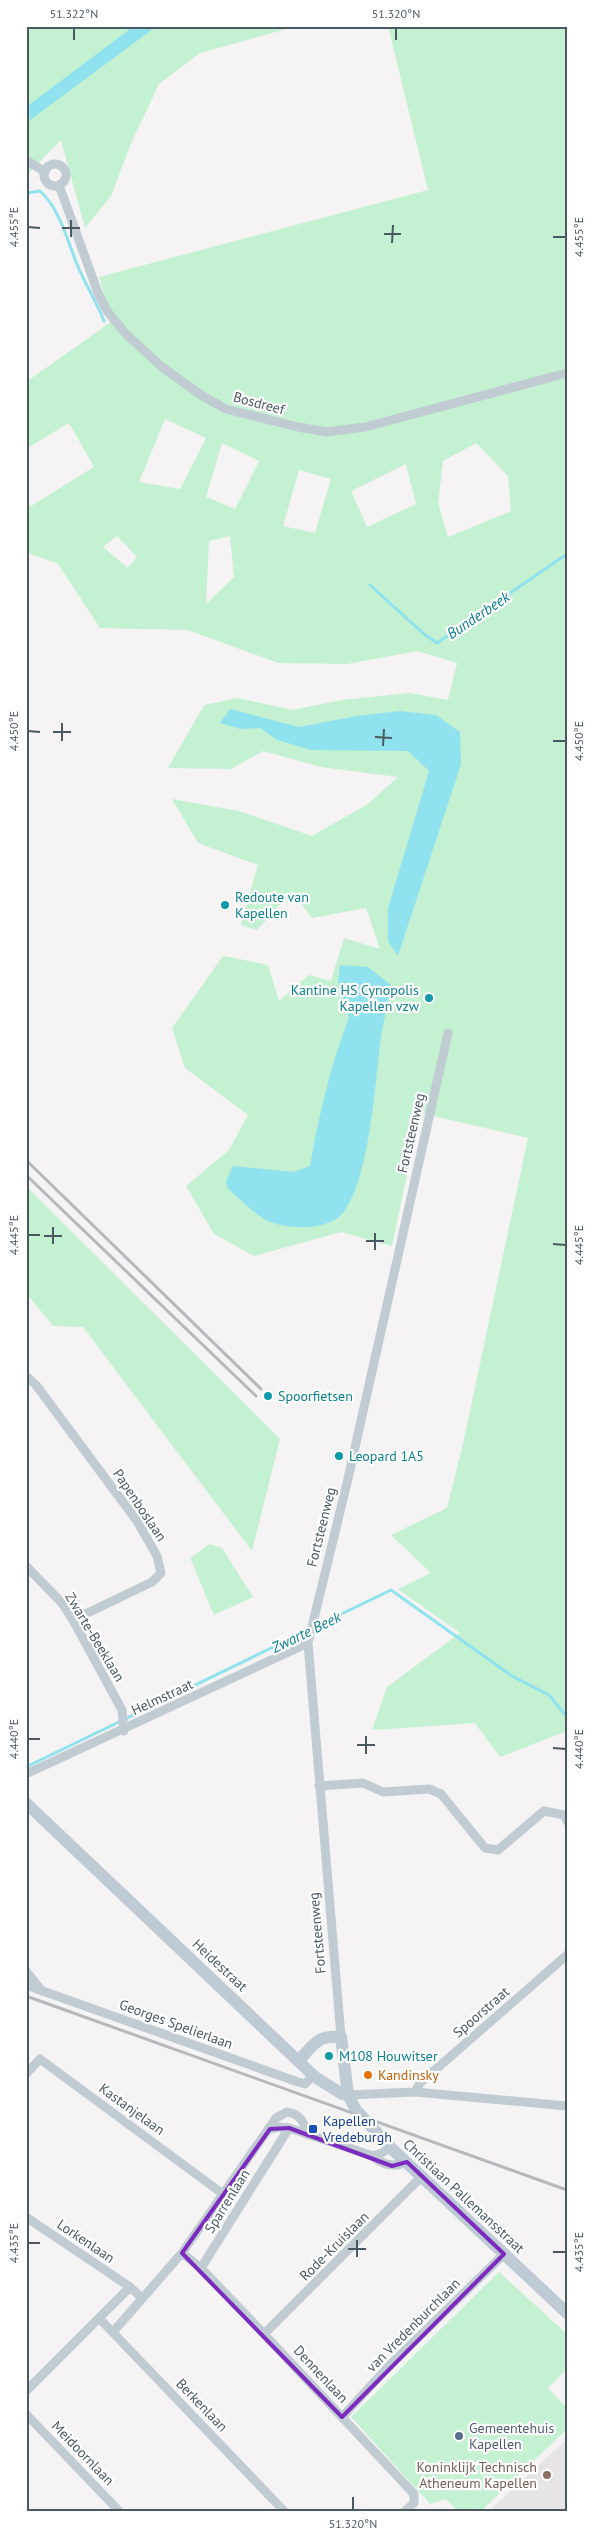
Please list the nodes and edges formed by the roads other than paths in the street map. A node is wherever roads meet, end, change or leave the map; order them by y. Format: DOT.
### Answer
graph roads {
  1 [pos="26,160"];
  2 [pos="45,172"];
  3 [pos="59,185"];
  4 [pos="567,373"];
  5 [pos="448,1033"];
  6 [pos="26,1376"];
  7 [pos="26,1566"];
  8 [pos="73,1620"];
  9 [pos="308,1644"];
  10 [pos="124,1730"];
  11 [pos="26,1774"];
  12 [pos="319,1786"];
  13 [pos="26,1803"];
  14 [pos="567,1821"];
  15 [pos="567,1955"];
  16 [pos="26,1971"];
  17 [pos="26,1985"];
  18 [pos="42,1991"];
  19 [pos="342,2037"];
  20 [pos="299,2060"];
  21 [pos="26,2074"];
  22 [pos="313,2075"];
  23 [pos="415,2092"];
  24 [pos="348,2095"];
  25 [pos="567,2106"];
  26 [pos="289,2128"];
  27 [pos="270,2129"];
  28 [pos="308,2135"];
  29 [pos="390,2147"];
  30 [pos="373,2156"];
  31 [pos="407,2162"];
  32 [pos="422,2176"];
  33 [pos="223,2194"];
  34 [pos="26,2217"];
  35 [pos="182,2254"];
  36 [pos="504,2254"];
  37 [pos="201,2268"];
  38 [pos="130,2287"];
  39 [pos="142,2298"];
  40 [pos="567,2313"];
  41 [pos="100,2318"];
  42 [pos="113,2332"];
  43 [pos="264,2334"];
  44 [pos="26,2391"];
  45 [pos="26,2414"];
  46 [pos="342,2417"];
  47 [pos="119,2511"];
  48 [pos="284,2511"];
  49 [pos="405,2511"];
  1 -- 2 [label="street, Bosdreef"];
  2 -- 3 [label="street, Bosdreef"];
  2 -- 3 [label="street, Bosdreef"];
  3 -- 4 [label="street, Bosdreef"];
  5 -- 9 [label="street, Fortsteenweg"];
  6 -- 8 [label="street, Papenboslaan"];
  7 -- 8 [label="street, Zwarte-Beeklaan"];
  8 -- 10 [label="street, Zwarte-Beeklaan"];
  9 -- 10 [label="street, Helmstraat"];
  9 -- 12 [label="street, Fortsteenweg"];
  10 -- 11 [label="street, Helmstraat"];
  12 -- 14 [label="street"];
  12 -- 19 [label="street, Fortsteenweg"];
  13 -- 20 [label="street, Heidestraat"];
  15 -- 23 [label="street, Spoorstraat"];
  16 -- 18 [label="street"];
  17 -- 18 [label="street, Georges Spelierlaan"];
  18 -- 22 [label="street, Georges Spelierlaan"];
  19 -- 20 [label="street"];
  19 -- 24 [label="street, Fortsteenweg"];
  20 -- 22 [label="street, Heidestraat"];
  21 -- 33 [label="street, Kastanjelaan"];
  22 -- 24 [label="street, Heidestraat"];
  23 -- 24 [label="street, Heidestraat"];
  23 -- 25 [label="street, Heidestraat"];
  24 -- 29 [label="street, Christiaan Pallemansstraat"];
  26 -- 27 [label="street"];
  26 -- 28 [label="street"];
  26 -- 37 [label="street, Sparrenlaan"];
  27 -- 28 [label="street, Sparrenlaan"];
  27 -- 33 [label="street, Sparrenlaan"];
  28 -- 30 [label="street"];
  29 -- 30 [label="street"];
  29 -- 31 [label="street, Christiaan Pallemansstraat"];
  30 -- 31 [label="street"];
  31 -- 32 [label="street, Christiaan Pallemansstraat"];
  32 -- 36 [label="street, Christiaan Pallemansstraat"];
  32 -- 43 [label="street, Rode-Kruislaan"];
  33 -- 35 [label="street, Sparrenlaan"];
  34 -- 38 [label="street, Lorkenlaan"];
  35 -- 37 [label="street"];
  35 -- 39 [label="street, Sparrenlaan"];
  36 -- 40 [label="street, Christiaan Pallemansstraat"];
  36 -- 46 [label="street, van Vredenburchlaan"];
  37 -- 43 [label="street, Dennenlaan"];
  38 -- 39 [label="street"];
  38 -- 41 [label="street"];
  39 -- 42 [label="street, Sparrenlaan"];
  41 -- 42 [label="street, Berkenlaan"];
  41 -- 44 [label="street"];
  42 -- 48 [label="street, Berkenlaan"];
  43 -- 46 [label="street, Dennenlaan"];
  45 -- 47 [label="street, Meidoornlaan"];
  46 -- 49 [label="street, Dennenlaan"];
}
